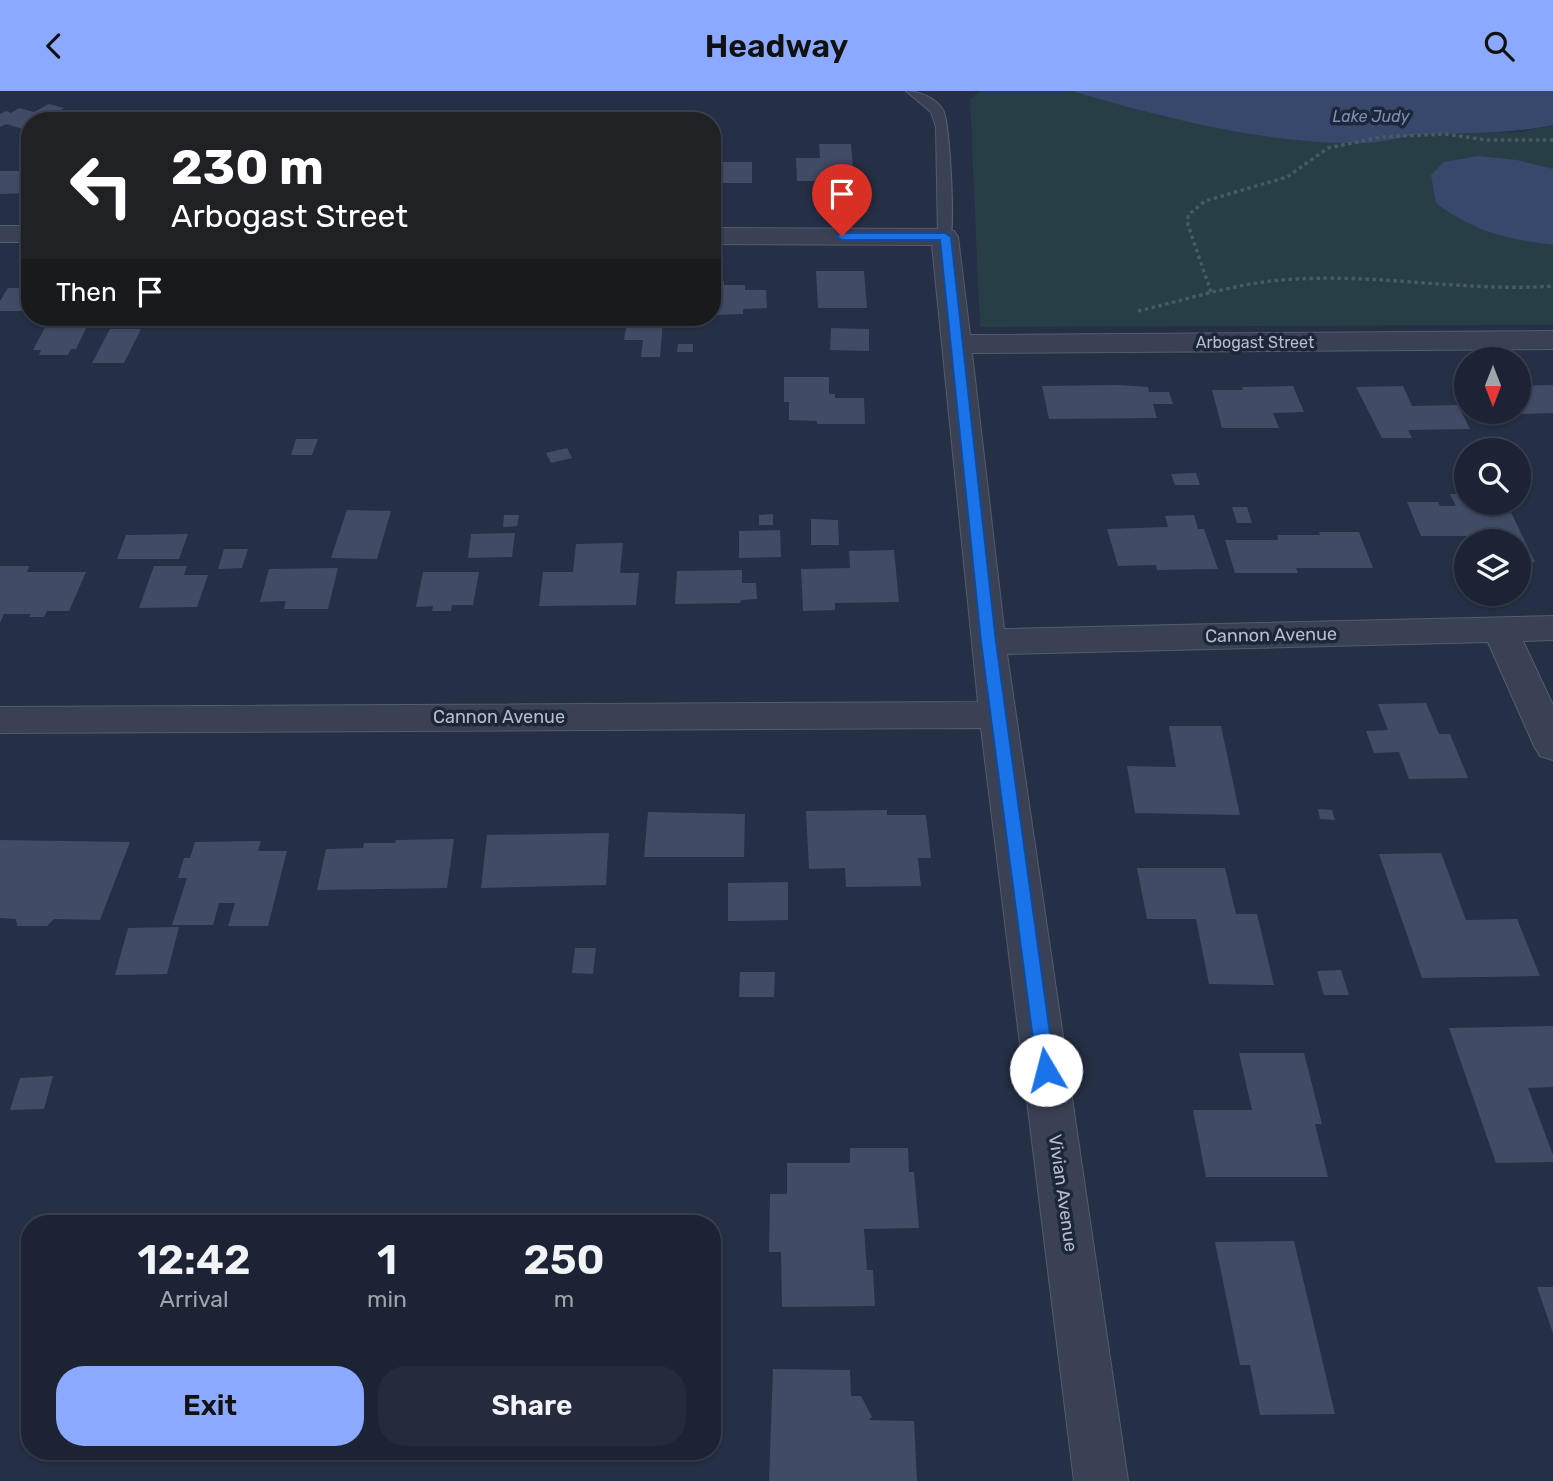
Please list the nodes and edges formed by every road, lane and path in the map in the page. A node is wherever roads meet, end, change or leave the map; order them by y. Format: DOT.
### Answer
graph roads {
  1 [pos="912,91"];
  2 [pos="1553,140"];
  3 [pos="0,234"];
  4 [pos="21,234"];
  5 [pos="721,236"];
  6 [pos="945,237"];
  7 [pos="1553,286"];
  8 [pos="1212,292"];
  9 [pos="1136,311"];
  10 [pos="1553,340"];
  11 [pos="958,344"];
  12 [pos="1553,628"];
  13 [pos="1500,629"];
  14 [pos="988,642"];
  15 [pos="998,715"];
  16 [pos="0,720"];
  17 [pos="1553,747"];
  18 [pos="1101,1481"];
  1 -- 6 [label="lane"];
  2 -- 8 [label="path"];
  3 -- 4 [label="street"];
  5 -- 6 [label="street"];
  6 -- 11 [label="street, Vivian Avenue"];
  7 -- 8 [label="path"];
  8 -- 9 [label="path"];
  10 -- 11 [label="street, Arbogast Street"];
  11 -- 14 [label="street, Vivian Avenue"];
  12 -- 13 [label="street, Cannon Avenue"];
  13 -- 14 [label="street, Cannon Avenue"];
  13 -- 17 [label="street"];
  14 -- 15 [label="street, Vivian Avenue"];
  15 -- 16 [label="street, Cannon Avenue"];
  15 -- 18 [label="street, Vivian Avenue"];
}
